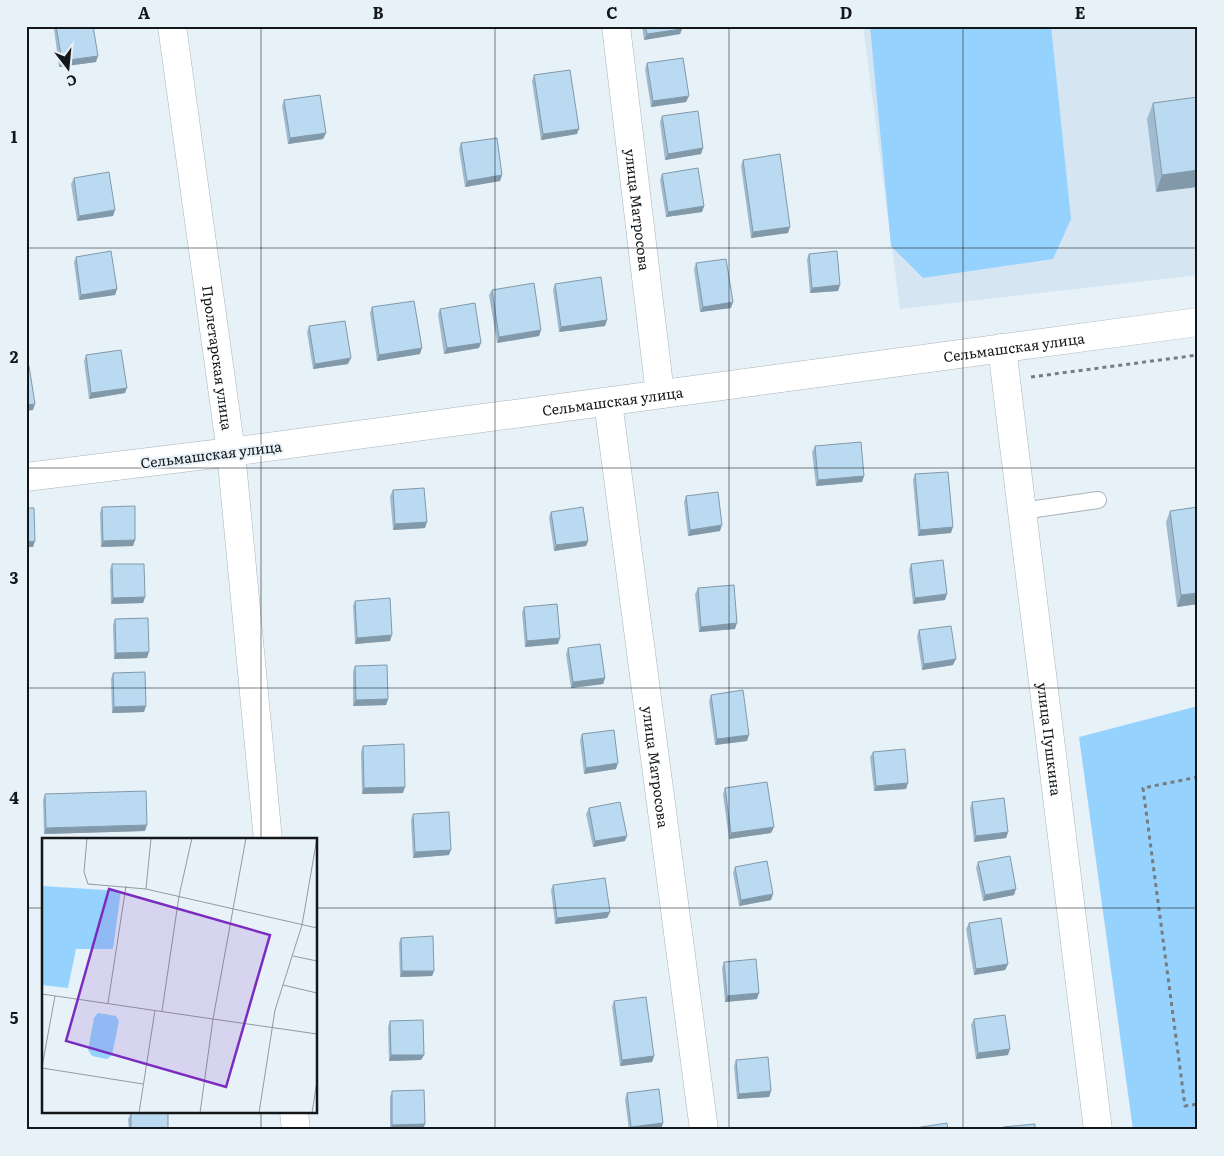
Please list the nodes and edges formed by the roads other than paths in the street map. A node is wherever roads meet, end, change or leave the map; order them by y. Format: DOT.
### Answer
graph roads {
  1 [pos="172,26"];
  2 [pos="616,26"];
  3 [pos="1198,322"];
  4 [pos="1002,348"];
  5 [pos="660,394"];
  6 [pos="608,402"];
  7 [pos="231,452"];
  8 [pos="26,477"];
  9 [pos="1098,500"];
  10 [pos="1022,511"];
  11 [pos="268,838"];
  12 [pos="294,1114"];
  13 [pos="296,1130"];
  14 [pos="704,1130"];
  15 [pos="1098,1130"];
  1 -- 7 [label="street, Пролетарская улица"];
  2 -- 5 [label="street, улица Матросова"];
  3 -- 4 [label="street, Сельмашская улица"];
  4 -- 5 [label="street, Сельмашская улица"];
  4 -- 10 [label="street, улица Пушкина"];
  5 -- 6 [label="street, Сельмашская улица"];
  6 -- 7 [label="street, Сельмашская улица"];
  6 -- 14 [label="street, улица Матросова"];
  7 -- 8 [label="street, Сельмашская улица"];
  7 -- 11 [label="street, Пролетарская улица"];
  9 -- 10 [label="lane"];
  10 -- 15 [label="street, улица Пушкина"];
  12 -- 13 [label="street"];
}
